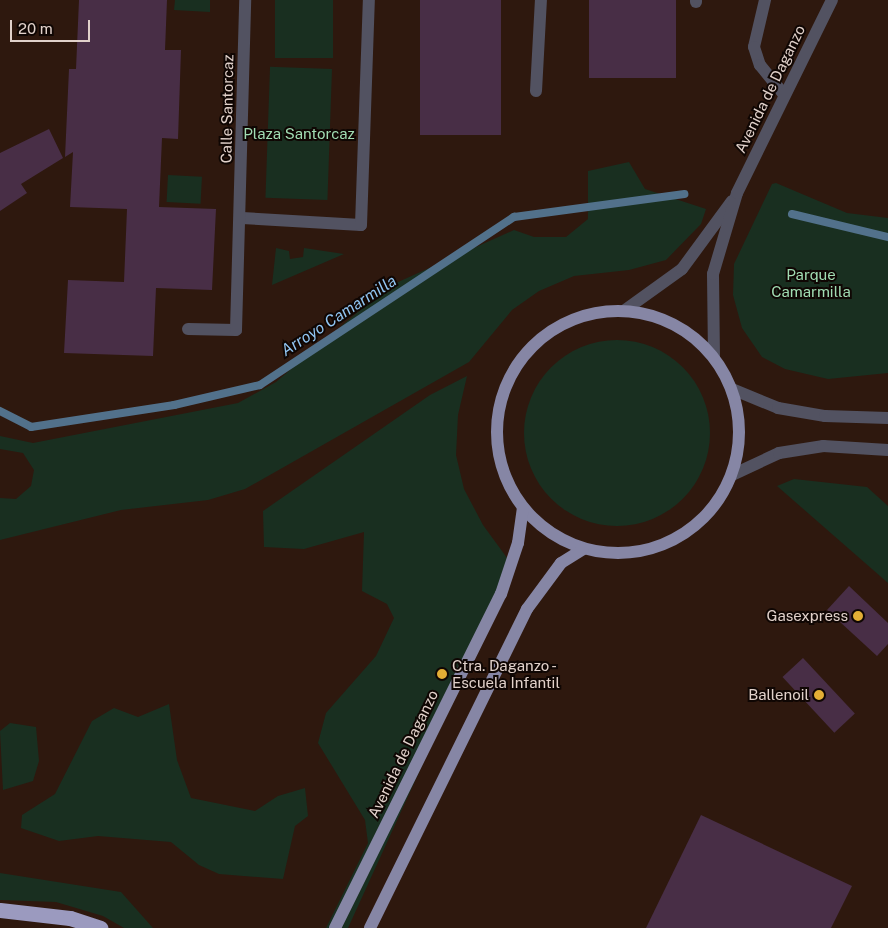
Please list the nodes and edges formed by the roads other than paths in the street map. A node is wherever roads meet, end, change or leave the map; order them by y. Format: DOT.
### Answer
graph roads {
  1 [pos="246,0"];
  2 [pos="369,0"];
  3 [pos="541,0"];
  4 [pos="765,0"];
  5 [pos="832,0"];
  6 [pos="536,91"];
  7 [pos="784,96"];
  8 [pos="738,193"];
  9 [pos="242,218"];
  10 [pos="625,310"];
  11 [pos="188,329"];
  12 [pos="714,357"];
  13 [pos="732,388"];
  14 [pos="888,418"];
  15 [pos="888,450"];
  16 [pos="732,475"];
  17 [pos="523,508"];
  18 [pos="583,549"];
  19 [pos="0,910"];
  20 [pos="100,928"];
  21 [pos="335,928"];
  22 [pos="370,928"];
  1 -- 9 [label="street, Calle Santorcaz"];
  2 -- 9 [label="street"];
  3 -- 6 [label="street"];
  4 -- 7 [label="street"];
  5 -- 7 [label="street, Avenida de Daganzo"];
  7 -- 8 [label="street, Avenida de Daganzo"];
  8 -- 10 [label="street, Avenida de Daganzo"];
  8 -- 12 [label="street, Avenida de Daganzo"];
  9 -- 11 [label="street, Calle Santorcaz"];
  10 -- 12 [label="main road"];
  10 -- 17 [label="main road"];
  12 -- 13 [label="main road"];
  13 -- 14 [label="street"];
  13 -- 16 [label="main road"];
  15 -- 16 [label="street"];
  16 -- 18 [label="main road"];
  17 -- 18 [label="main road"];
  17 -- 21 [label="main road, Avenida de Daganzo"];
  18 -- 22 [label="main road"];
  19 -- 20 [label="highway"];
}
